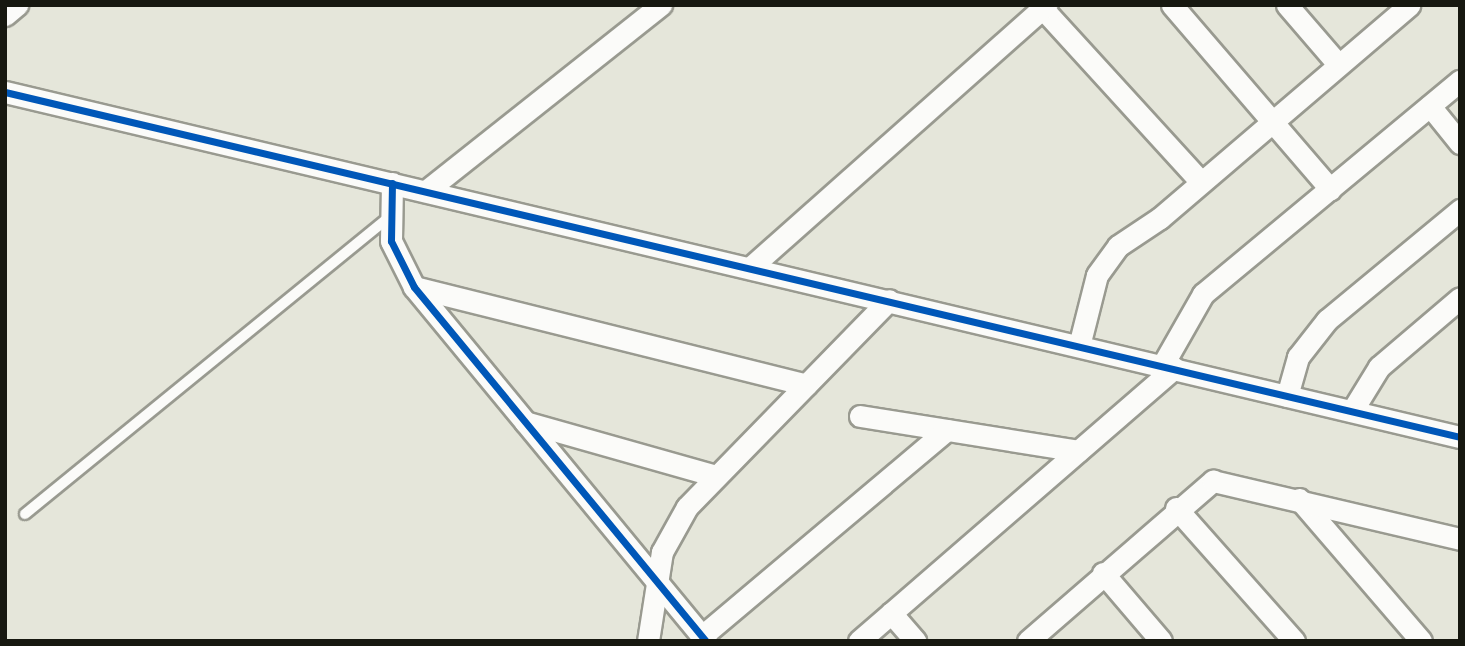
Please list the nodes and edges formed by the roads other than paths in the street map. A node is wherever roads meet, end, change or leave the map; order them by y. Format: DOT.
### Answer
graph roads {
  1 [pos="17,5"];
  2 [pos="660,5"];
  3 [pos="1172,5"];
  4 [pos="1287,5"];
  5 [pos="1409,5"];
  6 [pos="1045,7"];
  7 [pos="5,15"];
  8 [pos="1338,64"];
  9 [pos="1460,81"];
  10 [pos="5,92"];
  11 [pos="1430,106"];
  12 [pos="1271,122"];
  13 [pos="1460,143"];
  14 [pos="392,183"];
  15 [pos="1201,183"];
  16 [pos="1330,189"];
  17 [pos="426,191"];
  18 [pos="1460,211"];
  19 [pos="389,217"];
  20 [pos="751,267"];
  21 [pos="414,287"];
  22 [pos="1460,298"];
  23 [pos="889,300"];
  24 [pos="1079,346"];
  25 [pos="1168,367"];
  26 [pos="806,385"];
  27 [pos="1287,396"];
  28 [pos="1352,411"];
  29 [pos="860,416"];
  30 [pos="525,422"];
  31 [pos="947,430"];
  32 [pos="1460,437"];
  33 [pos="1077,451"];
  34 [pos="716,476"];
  35 [pos="1299,499"];
  36 [pos="1176,508"];
  37 [pos="25,514"];
  38 [pos="1460,539"];
  39 [pos="1103,573"];
  40 [pos="657,585"];
  41 [pos="891,613"];
  42 [pos="704,638"];
  43 [pos="1037,638"];
  44 [pos="648,641"];
  45 [pos="859,641"];
  46 [pos="915,641"];
  47 [pos="1161,641"];
  48 [pos="1294,641"];
  49 [pos="1421,641"];
  1 -- 7 [label="street"];
  2 -- 17 [label="street"];
  3 -- 12 [label="street"];
  4 -- 8 [label="street"];
  5 -- 8 [label="street"];
  6 -- 15 [label="street"];
  6 -- 20 [label="street"];
  8 -- 12 [label="street"];
  9 -- 11 [label="street"];
  10 -- 14 [label="street"];
  11 -- 13 [label="street"];
  11 -- 16 [label="street"];
  12 -- 15 [label="street"];
  12 -- 16 [label="street"];
  14 -- 17 [label="street"];
  14 -- 19 [label="street"];
  15 -- 24 [label="street"];
  16 -- 25 [label="street"];
  17 -- 20 [label="street"];
  18 -- 27 [label="street"];
  19 -- 21 [label="street"];
  19 -- 37 [label="lane"];
  20 -- 23 [label="street"];
  21 -- 26 [label="street"];
  21 -- 30 [label="street"];
  22 -- 28 [label="street"];
  23 -- 24 [label="street"];
  23 -- 26 [label="street"];
  24 -- 25 [label="street"];
  25 -- 27 [label="street"];
  25 -- 33 [label="street"];
  26 -- 34 [label="street"];
  27 -- 28 [label="street"];
  28 -- 32 [label="street"];
  29 -- 31 [label="street"];
  30 -- 34 [label="street"];
  30 -- 40 [label="street"];
  31 -- 33 [label="street"];
  31 -- 42 [label="street"];
  33 -- 41 [label="street"];
  34 -- 40 [label="street"];
  35 -- 36 [label="street"];
  35 -- 38 [label="street"];
  35 -- 49 [label="street"];
  36 -- 39 [label="street"];
  36 -- 48 [label="street"];
  39 -- 43 [label="street"];
  39 -- 47 [label="street"];
  40 -- 42 [label="street"];
  40 -- 44 [label="street"];
  41 -- 45 [label="street"];
  41 -- 46 [label="street"];
}
